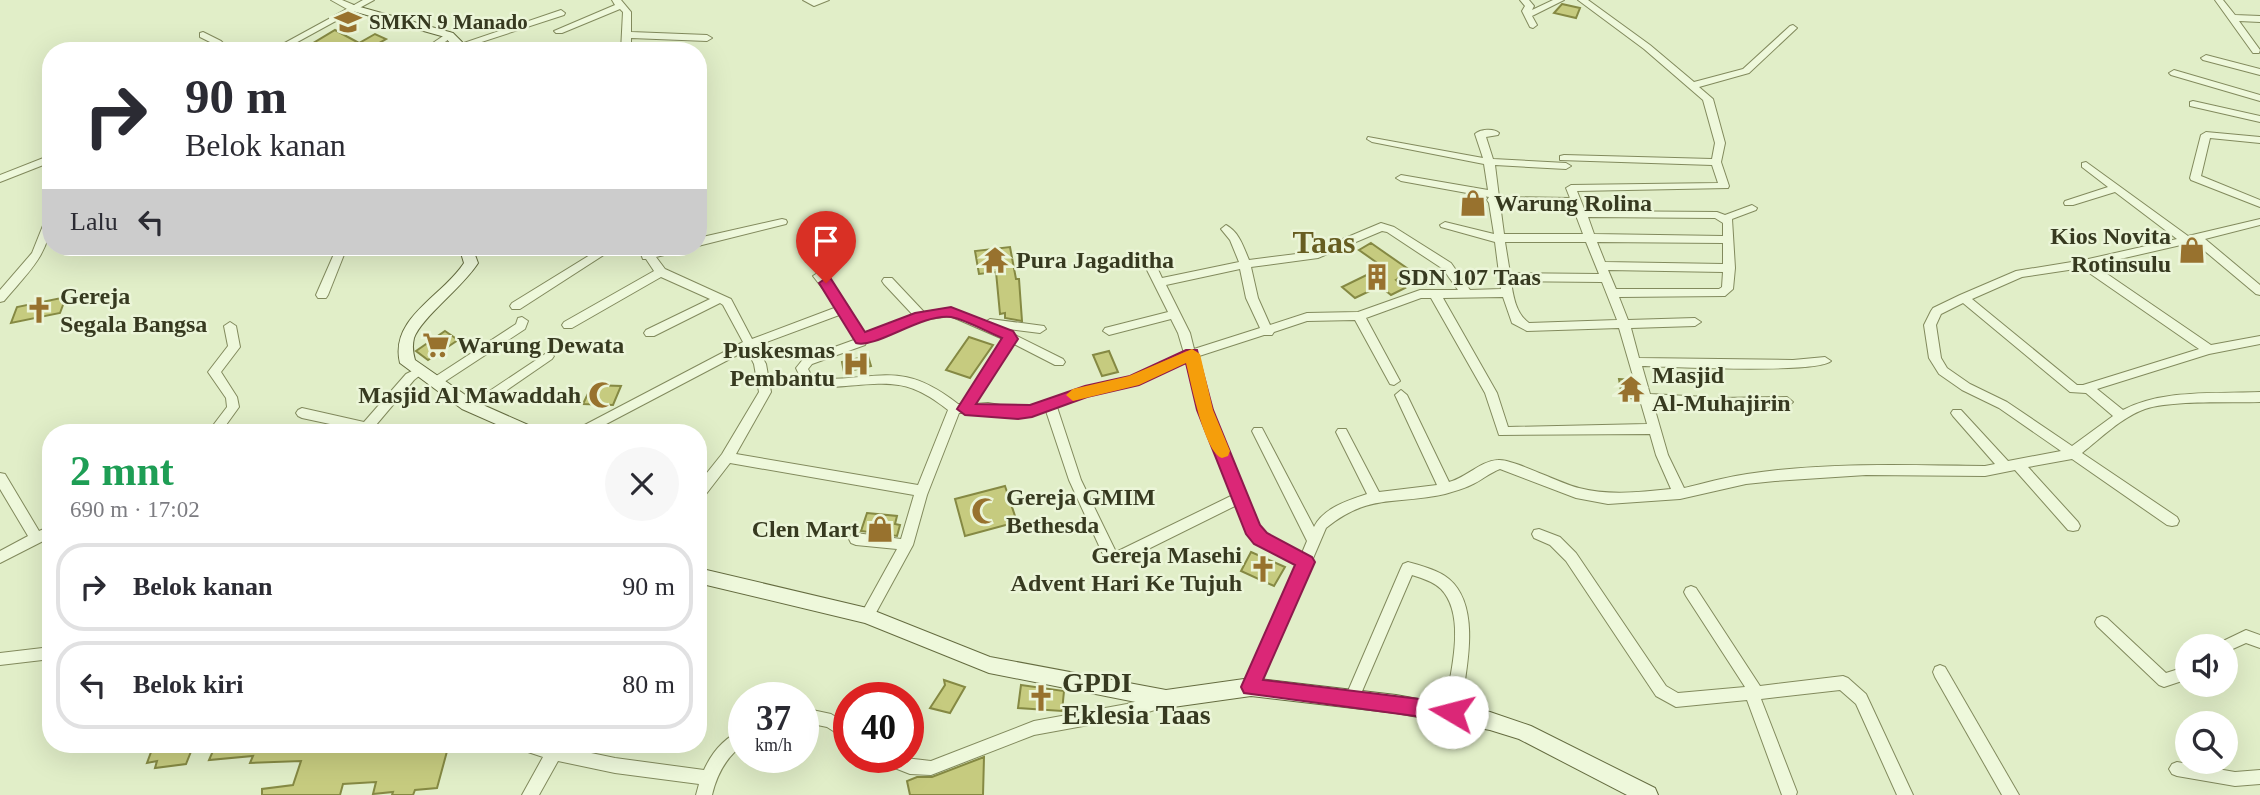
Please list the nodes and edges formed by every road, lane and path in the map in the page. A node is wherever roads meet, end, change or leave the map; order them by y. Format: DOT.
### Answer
graph roads {
  1 [pos="335,0"];
  2 [pos="370,0"];
  3 [pos="807,0"];
  4 [pos="825,0"];
  5 [pos="1524,0"];
  6 [pos="1560,0"];
  7 [pos="1582,0"];
  8 [pos="2219,0"];
  9 [pos="623,6"];
  10 [pos="353,8"];
  11 [pos="562,13"];
  12 [pos="1530,15"];
  13 [pos="2232,18"];
  14 [pos="2260,19"];
  15 [pos="1532,25"];
  16 [pos="1793,28"];
  17 [pos="559,31"];
  18 [pos="202,34"];
  19 [pos="449,35"];
  20 [pos="627,35"];
  21 [pos="708,38"];
  22 [pos="216,42"];
  23 [pos="291,42"];
  24 [pos="438,42"];
  25 [pos="453,42"];
  26 [pos="477,42"];
  27 [pos="627,42"];
  28 [pos="2258,51"];
  29 [pos="2206,58"];
  30 [pos="2260,62"];
  31 [pos="2174,72"];
  32 [pos="2260,72"];
  33 [pos="1694,85"];
  34 [pos="2260,98"];
  35 [pos="2193,104"];
  36 [pos="2260,119"];
  37 [pos="1494,133"];
  38 [pos="1372,139"];
  39 [pos="2260,139"];
  40 [pos="1564,157"];
  41 [pos="42,162"];
  42 [pos="1489,162"];
  43 [pos="1716,162"];
  44 [pos="2086,165"];
  45 [pos="1401,178"];
  46 [pos="0,179"];
  47 [pos="1571,188"];
  48 [pos="2116,188"];
  49 [pos="1492,197"];
  50 [pos="1577,202"];
  51 [pos="2069,203"];
  52 [pos="2260,204"];
  53 [pos="1752,208"];
  54 [pos="1581,214"];
  55 [pos="1726,218"];
  56 [pos="782,222"];
  57 [pos="2259,224"];
  58 [pos="1446,226"];
  59 [pos="1226,229"];
  60 [pos="1590,238"];
  61 [pos="1498,239"];
  62 [pos="2191,239"];
  63 [pos="707,240"];
  64 [pos="1728,240"];
  65 [pos="42,241"];
  66 [pos="338,256"];
  67 [pos="469,256"];
  68 [pos="597,256"];
  69 [pos="649,256"];
  70 [pos="1245,264"];
  71 [pos="2084,264"];
  72 [pos="1152,268"];
  73 [pos="1729,268"];
  74 [pos="661,272"];
  75 [pos="1604,272"];
  76 [pos="819,276"];
  77 [pos="1504,276"];
  78 [pos="888,281"];
  79 [pos="1160,282"];
  80 [pos="2255,287"];
  81 [pos="1466,292"];
  82 [pos="1435,293"];
  83 [pos="1507,293"];
  84 [pos="1612,293"];
  85 [pos="322,295"];
  86 [pos="0,298"];
  87 [pos="721,298"];
  88 [pos="1964,298"];
  89 [pos="516,306"];
  90 [pos="844,309"];
  91 [pos="1175,314"];
  92 [pos="921,316"];
  93 [pos="1359,316"];
  94 [pos="522,321"];
  95 [pos="1623,322"];
  96 [pos="1695,322"];
  97 [pos="983,323"];
  98 [pos="568,324"];
  99 [pos="230,326"];
  100 [pos="1040,329"];
  101 [pos="1109,331"];
  102 [pos="1268,331"];
  103 [pos="650,332"];
  104 [pos="1010,337"];
  105 [pos="861,339"];
  106 [pos="2260,340"];
  107 [pos="751,344"];
  108 [pos="2209,350"];
  109 [pos="1192,354"];
  110 [pos="548,356"];
  111 [pos="1825,361"];
  112 [pos="1059,362"];
  113 [pos="1637,362"];
  114 [pos="418,372"];
  115 [pos="1394,382"];
  116 [pos="434,383"];
  117 [pos="2086,388"];
  118 [pos="1401,395"];
  119 [pos="2260,397"];
  120 [pos="1787,402"];
  121 [pos="1648,403"];
  122 [pos="1050,404"];
  123 [pos="474,407"];
  124 [pos="960,409"];
  125 [pos="1957,413"];
  126 [pos="302,414"];
  127 [pos="2122,416"];
  128 [pos="222,424"];
  129 [pos="341,424"];
  130 [pos="370,424"];
  131 [pos="511,424"];
  132 [pos="596,424"];
  133 [pos="1654,429"];
  134 [pos="1258,431"];
  135 [pos="1342,432"];
  136 [pos="1217,438"];
  137 [pos="2071,454"];
  138 [pos="724,462"];
  139 [pos="2012,467"];
  140 [pos="0,478"];
  141 [pos="707,483"];
  142 [pos="1445,488"];
  143 [pos="1680,494"];
  144 [pos="921,495"];
  145 [pos="1375,496"];
  146 [pos="1240,497"];
  147 [pos="2172,521"];
  148 [pos="2073,526"];
  149 [pos="1539,534"];
  150 [pos="42,535"];
  151 [pos="36,537"];
  152 [pos="856,539"];
  153 [pos="1313,539"];
  154 [pos="906,545"];
  155 [pos="0,557"];
  156 [pos="1306,562"];
  157 [pos="707,577"];
  158 [pos="1691,592"];
  159 [pos="867,616"];
  160 [pos="2102,622"];
  161 [pos="2238,640"];
  162 [pos="2260,642"];
  163 [pos="42,654"];
  164 [pos="0,659"];
  165 [pos="1940,672"];
  166 [pos="2175,676"];
  167 [pos="1251,687"];
  168 [pos="1753,692"];
  169 [pos="1352,698"];
  170 [pos="1166,699"];
  171 [pos="1452,712"];
  172 [pos="728,749"];
  173 [pos="550,753"];
  174 [pos="553,754"];
  175 [pos="924,768"];
  176 [pos="2206,774"];
  177 [pos="707,778"];
  178 [pos="2260,778"];
  179 [pos="1789,792"];
  180 [pos="530,795"];
  181 [pos="704,795"];
  182 [pos="1648,795"];
  183 [pos="1905,795"];
  184 [pos="2011,795"];
  1 -- 10 [label="street"];
  2 -- 10 [label="street"];
  3 -- 4 [label="street"];
  5 -- 12 [label="street"];
  6 -- 12 [label="street"];
  7 -- 33 [label="street"];
  8 -- 13 [label="street"];
  9 -- 17 [label="street"];
  9 -- 20 [label="street"];
  10 -- 19 [label="street"];
  10 -- 23 [label="street"];
  11 -- 26 [label="street"];
  12 -- 15 [label="street"];
  13 -- 14 [label="street"];
  13 -- 28 [label="street"];
  16 -- 33 [label="street"];
  18 -- 22 [label="street"];
  19 -- 24 [label="street"];
  19 -- 25 [label="street"];
  20 -- 21 [label="street"];
  20 -- 27 [label="street"];
  28 -- 30 [label="street"];
  29 -- 32 [label="street"];
  31 -- 34 [label="street"];
  33 -- 43 [label="street"];
  35 -- 36 [label="street"];
  37 -- 42 [label="street"];
  38 -- 42 [label="street"];
  39 -- 52 [label="street"];
  40 -- 42 [label="street"];
  40 -- 43 [label="street"];
  40 -- 47 [label="street"];
  41 -- 46 [label="street"];
  42 -- 49 [label="street"];
  43 -- 47 [label="street"];
  44 -- 48 [label="street"];
  45 -- 49 [label="street"];
  47 -- 50 [label="street"];
  48 -- 51 [label="street"];
  48 -- 62 [label="street"];
  49 -- 50 [label="street"];
  49 -- 61 [label="street"];
  50 -- 54 [label="street"];
  53 -- 55 [label="street"];
  54 -- 55 [label="street"];
  54 -- 60 [label="street"];
  55 -- 64 [label="street"];
  56 -- 63 [label="street"];
  57 -- 62 [label="street"];
  58 -- 61 [label="street"];
  59 -- 70 [label="street"];
  60 -- 61 [label="street"];
  60 -- 64 [label="street"];
  60 -- 75 [label="street"];
  61 -- 77 [label="street"];
  62 -- 71 [label="street"];
  62 -- 80 [label="street"];
  64 -- 73 [label="street"];
  65 -- 86 [label="street"];
  66 -- 85 [label="street"];
  67 -- 114 [label="street"];
  68 -- 89 [label="street"];
  69 -- 74 [label="street"];
  70 -- 79 [label="street"];
  70 -- 81 [label="street"];
  70 -- 102 [label="street"];
  71 -- 88 [label="street"];
  71 -- 108 [label="street"];
  72 -- 79 [label="street"];
  73 -- 75 [label="street"];
  73 -- 84 [label="street"];
  74 -- 87 [label="street"];
  74 -- 98 [label="street"];
  75 -- 77 [label="street"];
  75 -- 84 [label="street"];
  76 -- 90 [label="street"];
  77 -- 83 [label="street"];
  78 -- 92 [label="street"];
  79 -- 91 [label="street"];
  81 -- 82 [label="street"];
  81 -- 83 [label="street"];
  82 -- 93 [label="street"];
  82 -- 133 [label="street"];
  83 -- 95 [label="street"];
  84 -- 95 [label="street"];
  87 -- 103 [label="street"];
  87 -- 107 [label="street"];
  88 -- 117 [label="street"];
  88 -- 137 [label="street"];
  90 -- 105 [label="street"];
  90 -- 107 [label="street"];
  91 -- 101 [label="street"];
  91 -- 109 [label="street"];
  92 -- 97 [label="street"];
  92 -- 105 [label="street"];
  93 -- 102 [label="street"];
  93 -- 115 [label="street"];
  94 -- 116 [label="street"];
  95 -- 96 [label="street"];
  95 -- 113 [label="street"];
  97 -- 100 [label="street"];
  97 -- 104 [label="street"];
  99 -- 128 [label="street"];
  102 -- 109 [label="street"];
  104 -- 112 [label="street"];
  104 -- 124 [label="street"];
  105 -- 124 [label="street"];
  106 -- 108 [label="street"];
  107 -- 132 [label="street"];
  107 -- 138 [label="street"];
  108 -- 117 [label="street"];
  109 -- 122 [label="street"];
  109 -- 136 [label="street"];
  110 -- 123 [label="street"];
  111 -- 113 [label="street"];
  113 -- 121 [label="street"];
  114 -- 116 [label="street"];
  114 -- 130 [label="street"];
  116 -- 123 [label="street"];
  117 -- 127 [label="street"];
  118 -- 142 [label="street"];
  119 -- 127 [label="street"];
  120 -- 121 [label="street"];
  121 -- 133 [label="street"];
  122 -- 124 [label="street"];
  122 -- 146 [label="street"];
  123 -- 131 [label="street"];
  124 -- 144 [label="street"];
  125 -- 139 [label="street"];
  126 -- 129 [label="street"];
  127 -- 137 [label="street"];
  133 -- 143 [label="street"];
  134 -- 153 [label="street"];
  135 -- 145 [label="street"];
  136 -- 146 [label="street"];
  137 -- 139 [label="street"];
  137 -- 147 [label="street"];
  138 -- 141 [label="street"];
  138 -- 144 [label="street"];
  139 -- 143 [label="street"];
  139 -- 148 [label="street"];
  140 -- 151 [label="street"];
  142 -- 143 [label="street"];
  142 -- 145 [label="street"];
  144 -- 154 [label="street"];
  145 -- 153 [label="street"];
  146 -- 156 [label="street"];
  149 -- 168 [label="street"];
  150 -- 151 [label="street"];
  151 -- 155 [label="street"];
  152 -- 154 [label="street"];
  153 -- 156 [label="street"];
  154 -- 159 [label="street"];
  156 -- 167 [label="street"];
  157 -- 159 [label="street"];
  158 -- 168 [label="street"];
  159 -- 170 [label="street"];
  160 -- 166 [label="street"];
  161 -- 162 [label="street"];
  163 -- 164 [label="street"];
  165 -- 184 [label="street"];
  167 -- 169 [label="street"];
  167 -- 170 [label="street"];
  168 -- 179 [label="street"];
  168 -- 183 [label="street"];
  169 -- 171 [label="street"];
  169 -- 171 [label="street"];
  170 -- 175 [label="street"];
  171 -- 182 [label="street"];
  172 -- 177 [label="street"];
  173 -- 174 [label="street"];
  174 -- 177 [label="street"];
  174 -- 180 [label="street"];
  176 -- 178 [label="street"];
  177 -- 181 [label="street"];
}
